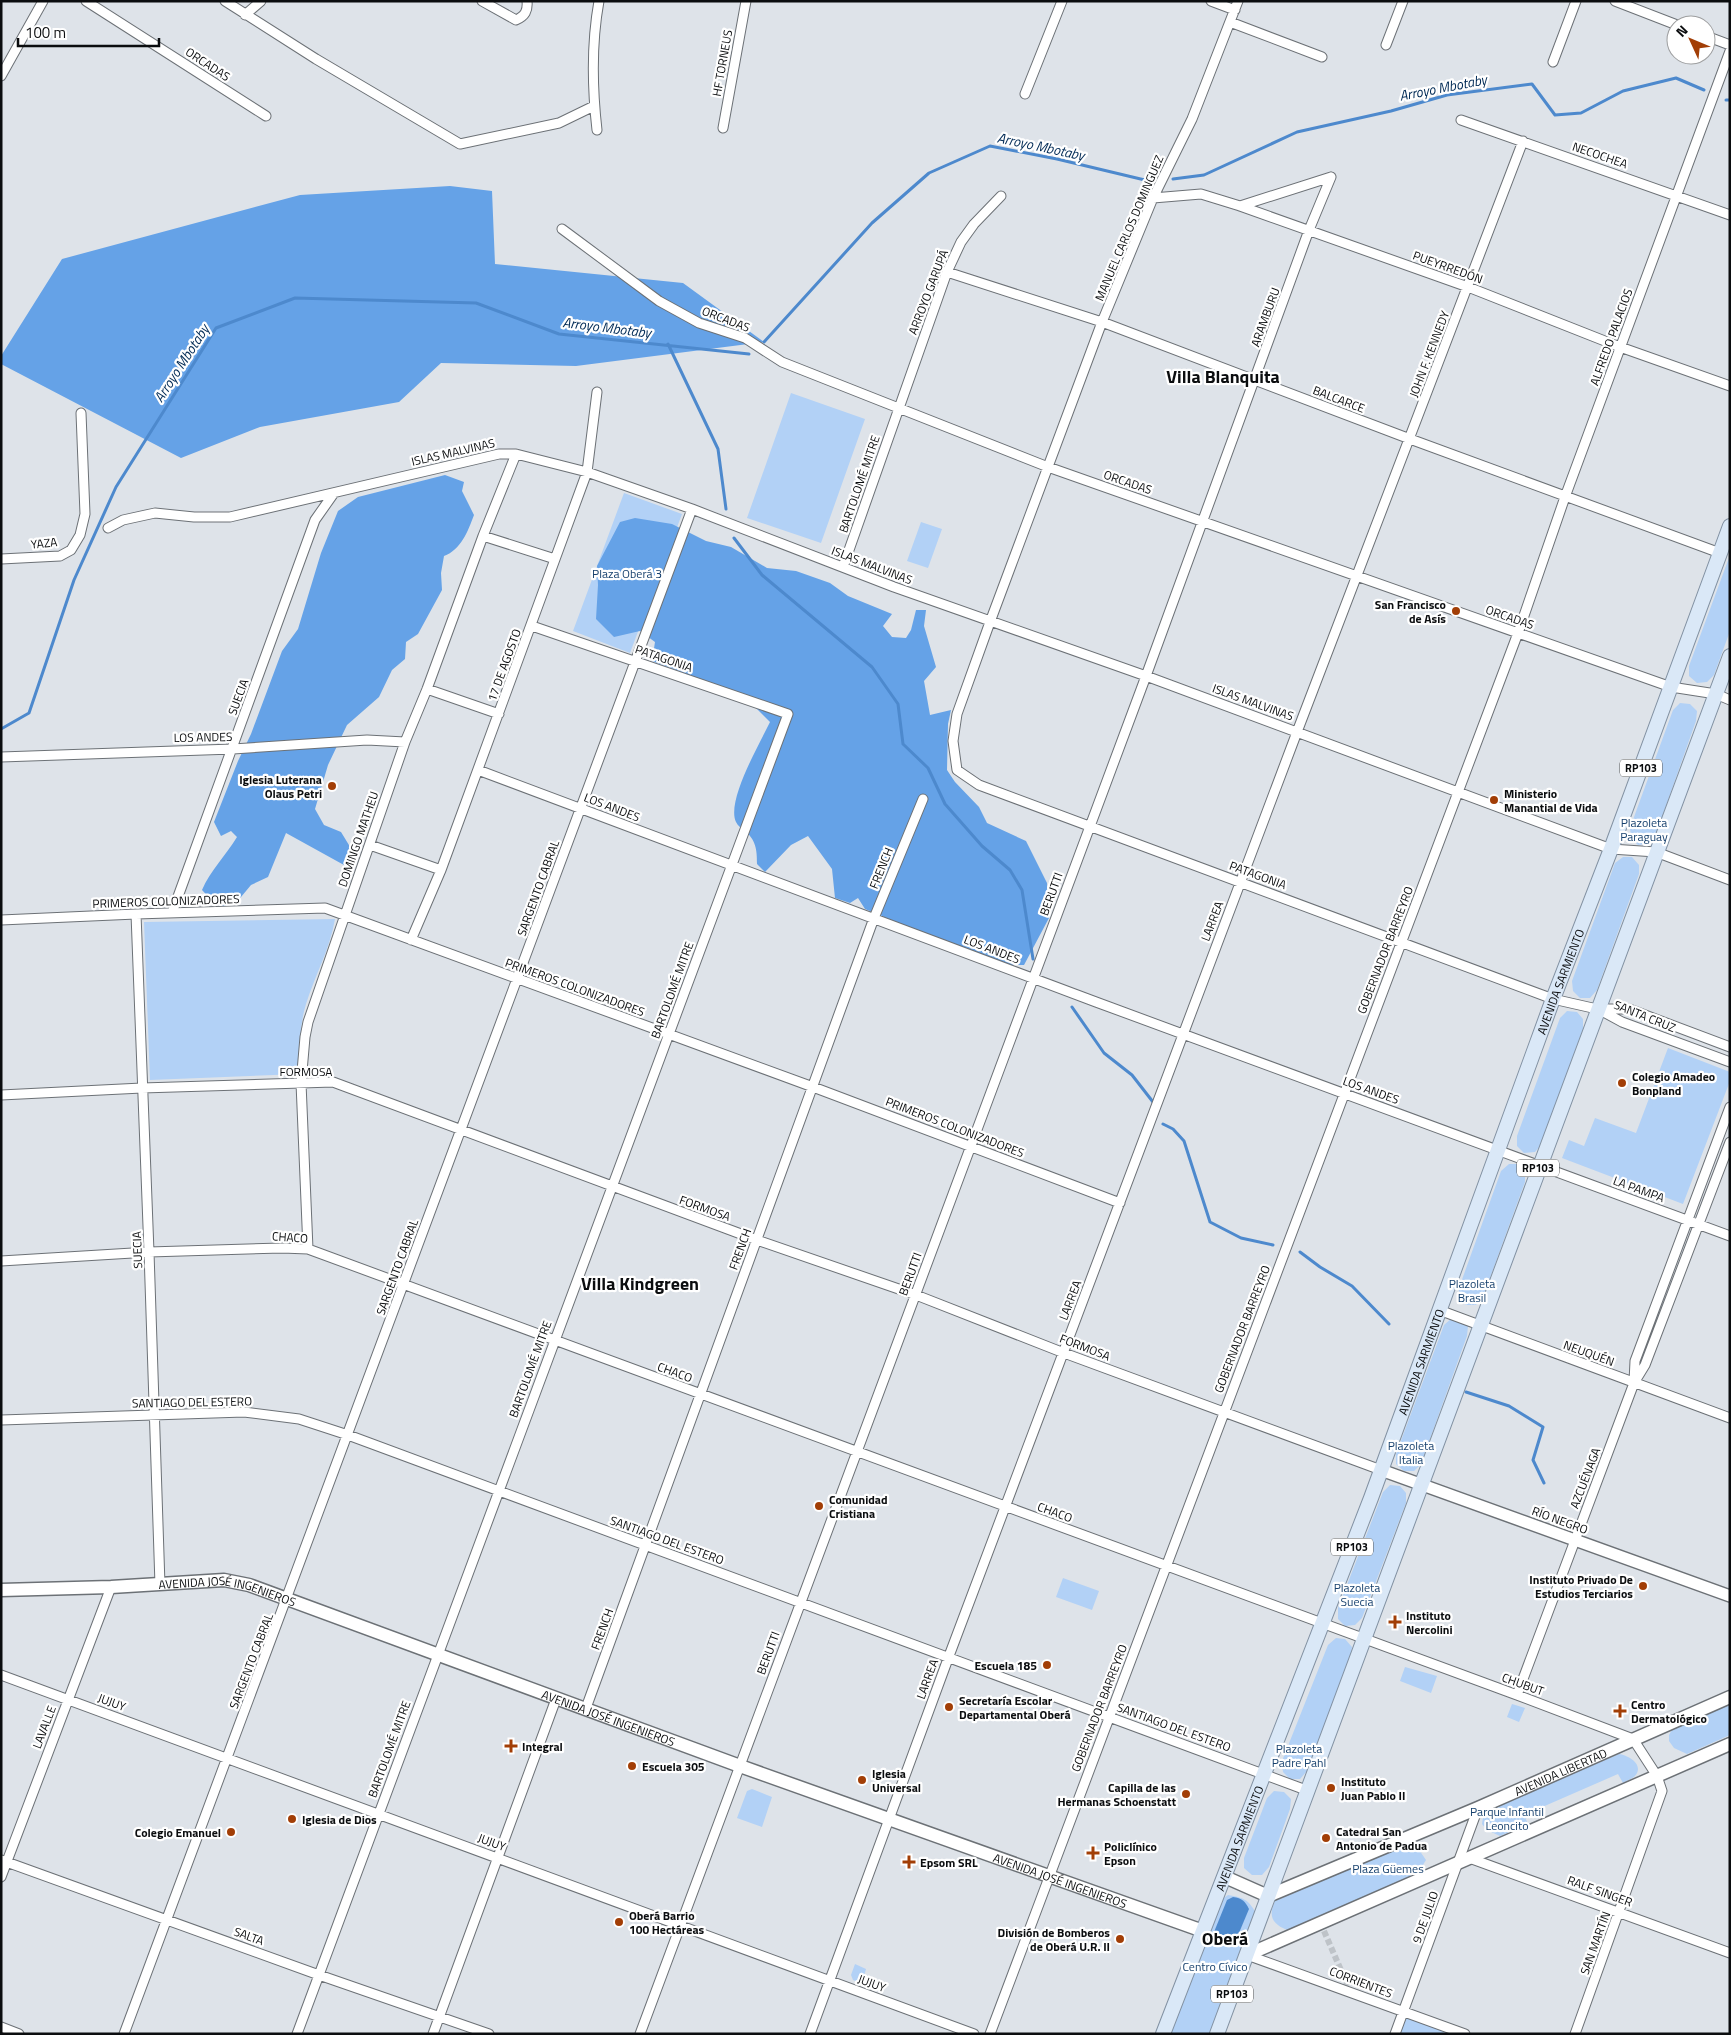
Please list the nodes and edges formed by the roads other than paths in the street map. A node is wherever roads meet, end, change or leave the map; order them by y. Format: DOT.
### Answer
graph roads {
  1 [pos="43,1"];
  2 [pos="86,1"];
  3 [pos="225,1"];
  4 [pos="261,1"];
  5 [pos="482,1"];
  6 [pos="527,1"];
  7 [pos="599,1"];
  8 [pos="746,1"];
  9 [pos="1062,1"];
  10 [pos="1211,1"];
  11 [pos="1403,1"];
  12 [pos="1576,1"];
  13 [pos="1615,1"];
  14 [pos="1236,6"];
  15 [pos="246,15"];
  16 [pos="1666,21"];
  17 [pos="1230,22"];
  18 [pos="1716,40"];
  19 [pos="1386,45"];
  20 [pos="1730,45"];
  21 [pos="1730,51"];
  22 [pos="1322,57"];
  23 [pos="1553,62"];
  24 [pos="1,76"];
  25 [pos="1025,94"];
  26 [pos="594,106"];
  27 [pos="266,116"];
  28 [pos="1461,120"];
  29 [pos="723,128"];
  30 [pos="597,130"];
  31 [pos="1523,141"];
  32 [pos="1677,194"];
  33 [pos="1001,196"];
  34 [pos="1153,198"];
  35 [pos="1240,206"];
  36 [pos="1730,215"];
  37 [pos="562,229"];
  38 [pos="1310,230"];
  39 [pos="947,272"];
  40 [pos="1468,287"];
  41 [pos="1102,322"];
  42 [pos="1620,347"];
  43 [pos="1256,380"];
  44 [pos="1730,386"];
  45 [pos="597,392"];
  46 [pos="899,408"];
  47 [pos="81,413"];
  48 [pos="1410,439"];
  49 [pos="516,454"];
  50 [pos="1048,467"];
  51 [pos="587,472"];
  52 [pos="334,493"];
  53 [pos="1565,497"];
  54 [pos="692,509"];
  55 [pos="1203,522"];
  56 [pos="108,528"];
  57 [pos="1729,531"];
  58 [pos="482,536"];
  59 [pos="1720,553"];
  60 [pos="1,559"];
  61 [pos="556,559"];
  62 [pos="843,567"];
  63 [pos="1357,576"];
  64 [pos="990,622"];
  65 [pos="532,626"];
  66 [pos="1518,633"];
  67 [pos="1730,656"];
  68 [pos="636,662"];
  69 [pos="1146,676"];
  70 [pos="1671,687"];
  71 [pos="427,689"];
  72 [pos="1716,694"];
  73 [pos="1730,700"];
  74 [pos="499,714"];
  75 [pos="788,714"];
  76 [pos="1297,732"];
  77 [pos="405,742"];
  78 [pos="233,749"];
  79 [pos="1,757"];
  80 [pos="478,770"];
  81 [pos="1458,792"];
  82 [pos="923,799"];
  83 [pos="581,808"];
  84 [pos="1090,826"];
  85 [pos="370,845"];
  86 [pos="1611,849"];
  87 [pos="1656,852"];
  88 [pos="732,865"];
  89 [pos="441,870"];
  90 [pos="1730,880"];
  91 [pos="1240,882"];
  92 [pos="172,913"];
  93 [pos="136,914"];
  94 [pos="345,915"];
  95 [pos="874,918"];
  96 [pos="1,920"];
  97 [pos="411,940"];
  98 [pos="1401,942"];
  99 [pos="1033,978"];
  100 [pos="517,980"];
  101 [pos="1552,999"];
  102 [pos="1597,1009"];
  103 [pos="1184,1033"];
  104 [pos="668,1035"];
  105 [pos="1730,1047"];
  106 [pos="1730,1062"];
  107 [pos="302,1083"];
  108 [pos="812,1087"];
  109 [pos="142,1088"];
  110 [pos="1344,1093"];
  111 [pos="1,1096"];
  112 [pos="1730,1107"];
  113 [pos="460,1131"];
  114 [pos="1730,1142"];
  115 [pos="970,1147"];
  116 [pos="1497,1150"];
  117 [pos="1539,1166"];
  118 [pos="612,1187"];
  119 [pos="1120,1203"];
  120 [pos="1688,1220"];
  121 [pos="1699,1224"];
  122 [pos="1730,1236"];
  123 [pos="757,1240"];
  124 [pos="308,1249"];
  125 [pos="150,1252"];
  126 [pos="1,1261"];
  127 [pos="404,1285"];
  128 [pos="916,1295"];
  129 [pos="1439,1310"];
  130 [pos="1479,1326"];
  131 [pos="554,1340"];
  132 [pos="1064,1353"];
  133 [pos="1634,1383"];
  134 [pos="700,1395"];
  135 [pos="1224,1412"];
  136 [pos="155,1414"];
  137 [pos="1730,1418"];
  138 [pos="1,1420"];
  139 [pos="348,1436"];
  140 [pos="857,1451"];
  141 [pos="1381,1470"];
  142 [pos="1420,1484"];
  143 [pos="499,1492"];
  144 [pos="1006,1507"];
  145 [pos="1575,1540"];
  146 [pos="646,1545"];
  147 [pos="1166,1566"];
  148 [pos="160,1584"];
  149 [pos="111,1587"];
  150 [pos="1,1590"];
  151 [pos="1730,1596"];
  152 [pos="287,1599"];
  153 [pos="801,1602"];
  154 [pos="1322,1624"];
  155 [pos="1363,1638"];
  156 [pos="438,1654"];
  157 [pos="949,1656"];
  158 [pos="1,1675"];
  159 [pos="1517,1695"];
  160 [pos="1730,1697"];
  161 [pos="68,1699"];
  162 [pos="556,1699"];
  163 [pos="586,1708"];
  164 [pos="1109,1717"];
  165 [pos="1633,1739"];
  166 [pos="1730,1744"];
  167 [pos="228,1758"];
  168 [pos="740,1766"];
  169 [pos="1265,1774"];
  170 [pos="1657,1776"];
  171 [pos="1306,1790"];
  172 [pos="1478,1808"];
  173 [pos="379,1814"];
  174 [pos="889,1818"];
  175 [pos="498,1858"];
  176 [pos="1463,1859"];
  177 [pos="4,1861"];
  178 [pos="1,1877"];
  179 [pos="1049,1877"];
  180 [pos="1225,1877"];
  181 [pos="1268,1896"];
  182 [pos="1620,1912"];
  183 [pos="167,1920"];
  184 [pos="680,1924"];
  185 [pos="1203,1931"];
  186 [pos="1730,1952"];
  187 [pos="1247,1955"];
  188 [pos="319,1975"];
  189 [pos="829,1980"];
  190 [pos="1403,2012"];
  191 [pos="440,2016"];
  192 [pos="1,2027"];
  193 [pos="19,2034"];
  194 [pos="124,2034"];
  195 [pos="297,2034"];
  196 [pos="433,2034"];
  197 [pos="489,2034"];
  198 [pos="640,2034"];
  199 [pos="810,2034"];
  200 [pos="974,2034"];
  201 [pos="990,2034"];
  202 [pos="1163,2034"];
  203 [pos="1217,2034"];
  204 [pos="1395,2034"];
  205 [pos="1466,2034"];
  206 [pos="1576,2034"];
  1 -- 24 [label="street"];
  2 -- 27 [label="street, ORCADAS"];
  3 -- 15 [label="street"];
  4 -- 15 [label="street"];
  5 -- 6 [label="street"];
  7 -- 26 [label="street"];
  8 -- 29 [label="street, HF TORNEUS"];
  9 -- 25 [label="street"];
  10 -- 14 [label="street"];
  11 -- 19 [label="street"];
  12 -- 23 [label="street"];
  13 -- 16 [label="street"];
  14 -- 17 [label="street, MANUEL CARLOS DOMINGUEZ"];
  15 -- 26 [label="street"];
  17 -- 22 [label="street"];
  17 -- 34 [label="street, MANUEL CARLOS DOMINGUEZ"];
  18 -- 20 [label="street"];
  21 -- 32 [label="street, ALFREDO PALACIOS"];
  26 -- 30 [label="street"];
  28 -- 31 [label="street, NECOCHEA"];
  31 -- 32 [label="street, NECOCHEA"];
  31 -- 40 [label="street, JOHN F. KENNEDY"];
  32 -- 36 [label="street, NECOCHEA"];
  32 -- 42 [label="street, ALFREDO PALACIOS"];
  33 -- 39 [label="street, ARROYO GARUPÁ"];
  34 -- 35 [label="street, PUEYRREDÓN"];
  34 -- 41 [label="street, MANUEL CARLOS DOMINGUEZ"];
  35 -- 38 [label="street, PUEYRREDÓN"];
  35 -- 38 [label="street, ARAMBURU"];
  37 -- 46 [label="street, ORCADAS"];
  38 -- 40 [label="street, PUEYRREDÓN"];
  38 -- 43 [label="street, ARAMBURU"];
  39 -- 41 [label="street, BALCARCE"];
  39 -- 46 [label="street, ARROYO GARUPÁ"];
  40 -- 42 [label="street, PUEYRREDÓN"];
  40 -- 48 [label="street, JOHN F. KENNEDY"];
  41 -- 43 [label="street, BALCARCE"];
  41 -- 50 [label="street, MANUEL CARLOS DOMINGUEZ"];
  42 -- 44 [label="street, PUEYRREDÓN"];
  42 -- 53 [label="street, ALFREDO PALACIOS"];
  43 -- 48 [label="street, BALCARCE"];
  43 -- 55 [label="street, ARAMBURU"];
  45 -- 51 [label="street, 17 DE AGOSTO"];
  46 -- 50 [label="street, ORCADAS"];
  46 -- 62 [label="street, BARTOLOMÉ MITRE"];
  47 -- 60 [label="street, YAZA"];
  48 -- 53 [label="street, BALCARCE"];
  48 -- 63 [label="street, JOHN F. KENNEDY"];
  49 -- 51 [label="street, ISLAS MALVINAS"];
  49 -- 52 [label="street, ISLAS MALVINAS"];
  49 -- 58 [label="street, DOMINGO MATHEU"];
  50 -- 55 [label="street, ORCADAS"];
  50 -- 64 [label="street"];
  51 -- 54 [label="street, ISLAS MALVINAS"];
  51 -- 61 [label="street, 17 DE AGOSTO"];
  52 -- 56 [label="street, ISLAS MALVINAS"];
  52 -- 78 [label="street, SUECIA"];
  53 -- 59 [label="street, BALCARCE"];
  53 -- 66 [label="street, ALFREDO PALACIOS"];
  54 -- 62 [label="street, ISLAS MALVINAS"];
  54 -- 68 [label="street, SARGENTO CABRAL"];
  55 -- 63 [label="street, ORCADAS"];
  55 -- 69 [label="street, BERUTTI"];
  57 -- 59 [label="main road, RP103"];
  58 -- 61 [label="street"];
  58 -- 71 [label="street, DOMINGO MATHEU"];
  59 -- 70 [label="main road, RP103"];
  61 -- 65 [label="street, 17 DE AGOSTO"];
  62 -- 64 [label="street, ISLAS MALVINAS"];
  63 -- 66 [label="street, ORCADAS"];
  63 -- 76 [label="street, LARREA"];
  64 -- 69 [label="street, ISLAS MALVINAS"];
  64 -- 84 [label="street, PATAGONIA"];
  65 -- 68 [label="street, PATAGONIA"];
  65 -- 74 [label="street, 17 DE AGOSTO"];
  66 -- 70 [label="street, ORCADAS"];
  66 -- 81 [label="street, GOBERNADOR BARREYRO"];
  67 -- 72 [label="main road, RP103"];
  68 -- 75 [label="street, PATAGONIA"];
  68 -- 83 [label="street, SARGENTO CABRAL"];
  69 -- 76 [label="street, ISLAS MALVINAS"];
  69 -- 84 [label="street, BERUTTI"];
  70 -- 72 [label="street, ORCADAS"];
  70 -- 86 [label="main road, AVENIDA SARMIENTO / RP103"];
  71 -- 74 [label="street"];
  71 -- 77 [label="street, DOMINGO MATHEU"];
  72 -- 73 [label="street, ORCADAS"];
  72 -- 87 [label="main road, RP103"];
  74 -- 80 [label="street, 17 DE AGOSTO"];
  75 -- 88 [label="street, BARTOLOMÉ MITRE"];
  76 -- 81 [label="street, ISLAS MALVINAS"];
  76 -- 91 [label="street, LARREA"];
  77 -- 78 [label="street, LOS ANDES"];
  77 -- 85 [label="street, DOMINGO MATHEU"];
  78 -- 79 [label="street, LOS ANDES"];
  78 -- 92 [label="street, SUECIA"];
  80 -- 83 [label="street, LOS ANDES"];
  80 -- 89 [label="street, 17 DE AGOSTO"];
  81 -- 86 [label="street, ISLAS MALVINAS"];
  81 -- 98 [label="street, GOBERNADOR BARREYRO"];
  82 -- 95 [label="street, FRENCH"];
  83 -- 88 [label="street, LOS ANDES"];
  83 -- 100 [label="street, SARGENTO CABRAL"];
  84 -- 91 [label="street, PATAGONIA"];
  84 -- 99 [label="street, BERUTTI"];
  85 -- 89 [label="street"];
  85 -- 94 [label="street, DOMINGO MATHEU"];
  86 -- 87 [label="street, ISLAS MALVINAS"];
  86 -- 101 [label="main road, AVENIDA SARMIENTO / RP103"];
  87 -- 90 [label="street, ISLAS MALVINAS"];
  87 -- 102 [label="main road, RP103"];
  88 -- 95 [label="street, LOS ANDES"];
  88 -- 104 [label="street, BARTOLOMÉ MITRE"];
  89 -- 97 [label="street, 17 DE AGOSTO"];
  91 -- 98 [label="street, PATAGONIA"];
  91 -- 103 [label="street, LARREA"];
  92 -- 93 [label="street, PRIMEROS COLONIZADORES"];
  92 -- 94 [label="street, PRIMEROS COLONIZADORES"];
  93 -- 96 [label="street, PRIMEROS COLONIZADORES"];
  93 -- 109 [label="street, SUECIA"];
  94 -- 97 [label="street, PRIMEROS COLONIZADORES"];
  94 -- 107 [label="street, DOMINGO MATHEU"];
  95 -- 99 [label="street, LOS ANDES"];
  95 -- 108 [label="street, FRENCH"];
  97 -- 100 [label="street, PRIMEROS COLONIZADORES"];
  98 -- 101 [label="street, PATAGONIA"];
  98 -- 110 [label="street, GOBERNADOR BARREYRO"];
  99 -- 103 [label="street, LOS ANDES"];
  99 -- 115 [label="street, BERUTTI"];
  100 -- 104 [label="street, PRIMEROS COLONIZADORES"];
  100 -- 113 [label="street, SARGENTO CABRAL"];
  101 -- 102 [label="street, PATAGONIA"];
  101 -- 116 [label="main road, AVENIDA SARMIENTO / RP103"];
  102 -- 105 [label="street, SANTA CRUZ"];
  102 -- 106 [label="street, SANTA CRUZ"];
  102 -- 117 [label="main road, RP103"];
  103 -- 110 [label="street, LOS ANDES"];
  103 -- 119 [label="street, LARREA"];
  104 -- 108 [label="street, PRIMEROS COLONIZADORES"];
  104 -- 118 [label="street, BARTOLOMÉ MITRE"];
  107 -- 109 [label="street, FORMOSA"];
  107 -- 113 [label="street, FORMOSA"];
  107 -- 124 [label="street, DOMINGO MATHEU"];
  108 -- 115 [label="street, PRIMEROS COLONIZADORES"];
  108 -- 123 [label="street, FRENCH"];
  109 -- 111 [label="street, FORMOSA"];
  109 -- 125 [label="street, SUECIA"];
  110 -- 116 [label="street, LOS ANDES"];
  110 -- 135 [label="street, GOBERNADOR BARREYRO"];
  112 -- 120 [label="street, AZCUÉNAGA"];
  113 -- 118 [label="street, FORMOSA"];
  113 -- 127 [label="street, SARGENTO CABRAL"];
  114 -- 121 [label="street, AZCUÉNAGA"];
  115 -- 119 [label="street, PRIMEROS COLONIZADORES"];
  115 -- 128 [label="street, BERUTTI"];
  116 -- 117 [label="street, LOS ANDES"];
  116 -- 129 [label="main road, AVENIDA SARMIENTO / RP103"];
  117 -- 120 [label="street, LA PAMPA"];
  117 -- 130 [label="main road, RP103"];
  118 -- 123 [label="street, FORMOSA"];
  118 -- 131 [label="street, BARTOLOMÉ MITRE"];
  119 -- 132 [label="street, LARREA"];
  120 -- 121 [label="street, LA PAMPA"];
  120 -- 133 [label="street, AZCUÉNAGA"];
  121 -- 122 [label="street, LA PAMPA"];
  121 -- 133 [label="street, AZCUÉNAGA"];
  123 -- 128 [label="street, FORMOSA"];
  123 -- 134 [label="street, FRENCH"];
  124 -- 125 [label="street, CHACO"];
  124 -- 127 [label="street, CHACO"];
  125 -- 126 [label="street, CHACO"];
  125 -- 136 [label="street, SUECIA"];
  127 -- 131 [label="street, CHACO"];
  127 -- 139 [label="street, SARGENTO CABRAL"];
  128 -- 132 [label="street, FORMOSA"];
  128 -- 140 [label="street, BERUTTI"];
  129 -- 130 [label="street, NEUQUÉN"];
  129 -- 141 [label="main road, AVENIDA SARMIENTO / RP103"];
  130 -- 133 [label="street, NEUQUÉN"];
  130 -- 142 [label="main road, RP103"];
  131 -- 134 [label="street, CHACO"];
  131 -- 143 [label="street, BARTOLOMÉ MITRE"];
  132 -- 135 [label="street, FORMOSA"];
  132 -- 144 [label="street, LARREA"];
  133 -- 137 [label="street, NEUQUÉN"];
  133 -- 145 [label="street, AZCUÉNAGA"];
  134 -- 140 [label="street, CHACO"];
  134 -- 146 [label="street, FRENCH"];
  135 -- 141 [label="street, FORMOSA"];
  135 -- 147 [label="street, GOBERNADOR BARREYRO"];
  136 -- 138 [label="street, SANTIAGO DEL ESTERO"];
  136 -- 139 [label="street, SANTIAGO DEL ESTERO"];
  136 -- 148 [label="street, SUECIA"];
  139 -- 143 [label="street, SANTIAGO DEL ESTERO"];
  139 -- 152 [label="street, SARGENTO CABRAL"];
  140 -- 144 [label="street, CHACO"];
  140 -- 153 [label="street, BERUTTI"];
  141 -- 142 [label="street, RÍO NEGRO"];
  141 -- 154 [label="main road, AVENIDA SARMIENTO / RP103"];
  142 -- 145 [label="street, RÍO NEGRO"];
  142 -- 155 [label="main road, RP103"];
  143 -- 146 [label="street, SANTIAGO DEL ESTERO"];
  143 -- 156 [label="street, BARTOLOMÉ MITRE"];
  144 -- 147 [label="street, CHACO"];
  144 -- 157 [label="street, LARREA"];
  145 -- 151 [label="street, RÍO NEGRO"];
  145 -- 159 [label="street, AZCUÉNAGA"];
  146 -- 153 [label="street, SANTIAGO DEL ESTERO"];
  146 -- 163 [label="street, FRENCH"];
  147 -- 154 [label="street, CHACO"];
  147 -- 164 [label="street, GOBERNADOR BARREYRO"];
  148 -- 149 [label="main road, AVENIDA JOSÉ INGENIEROS"];
  148 -- 152 [label="main road, AVENIDA JOSÉ INGENIEROS"];
  149 -- 150 [label="main road, AVENIDA JOSÉ INGENIEROS"];
  149 -- 161 [label="street, LAVALLE"];
  152 -- 156 [label="main road, AVENIDA JOSÉ INGENIEROS"];
  152 -- 167 [label="street, SARGENTO CABRAL"];
  153 -- 157 [label="street, SANTIAGO DEL ESTERO"];
  153 -- 168 [label="street, BERUTTI"];
  154 -- 155 [label="street, CHUBUT"];
  154 -- 169 [label="main road, AVENIDA SARMIENTO / RP103"];
  155 -- 159 [label="street, CHUBUT"];
  155 -- 171 [label="main road, RP103"];
  156 -- 162 [label="main road, AVENIDA JOSÉ INGENIEROS"];
  156 -- 173 [label="street, BARTOLOMÉ MITRE"];
  157 -- 164 [label="street, SANTIAGO DEL ESTERO"];
  157 -- 174 [label="street, LARREA"];
  158 -- 161 [label="street, JUJUY"];
  159 -- 165 [label="street, CHUBUT"];
  160 -- 165 [label="main road, AVENIDA LIBERTAD"];
  161 -- 167 [label="street, JUJUY"];
  161 -- 177 [label="street, LAVALLE"];
  162 -- 163 [label="main road, AVENIDA JOSÉ INGENIEROS"];
  162 -- 175 [label="street"];
  163 -- 168 [label="main road, AVENIDA JOSÉ INGENIEROS"];
  164 -- 169 [label="street, SANTIAGO DEL ESTERO"];
  164 -- 179 [label="street, GOBERNADOR BARREYRO"];
  165 -- 170 [label="street"];
  165 -- 172 [label="main road, AVENIDA LIBERTAD"];
  166 -- 170 [label="main road"];
  167 -- 173 [label="street, JUJUY"];
  167 -- 183 [label="street, SARGENTO CABRAL"];
  168 -- 174 [label="main road, AVENIDA JOSÉ INGENIEROS"];
  168 -- 184 [label="street, BERUTTI"];
  169 -- 171 [label="street, SANTIAGO DEL ESTERO"];
  169 -- 180 [label="main road, AVENIDA SARMIENTO / RP103"];
  170 -- 176 [label="main road"];
  170 -- 182 [label="street, SAN MARTÍN"];
  171 -- 181 [label="main road, RP103"];
  172 -- 176 [label="street, 9 DE JULIO"];
  172 -- 181 [label="main road, AVENIDA LIBERTAD"];
  173 -- 175 [label="street, JUJUY"];
  173 -- 188 [label="street, BARTOLOMÉ MITRE"];
  174 -- 179 [label="main road, AVENIDA JOSÉ INGENIEROS"];
  174 -- 189 [label="street, LARREA"];
  175 -- 184 [label="street, JUJUY"];
  175 -- 191 [label="street"];
  176 -- 182 [label="street, RALF SINGER"];
  176 -- 187 [label="main road"];
  176 -- 190 [label="street, 9 DE JULIO"];
  177 -- 178 [label="street, LAVALLE"];
  177 -- 183 [label="street, SALTA"];
  179 -- 185 [label="main road, AVENIDA JOSÉ INGENIEROS"];
  179 -- 201 [label="street, GOBERNADOR BARREYRO"];
  180 -- 181 [label="main road"];
  180 -- 185 [label="main road, AVENIDA SARMIENTO / RP103"];
  181 -- 187 [label="main road, RP103"];
  182 -- 186 [label="street, RALF SINGER"];
  182 -- 206 [label="street, SAN MARTÍN"];
  183 -- 188 [label="street, SALTA"];
  183 -- 194 [label="street, SARGENTO CABRAL"];
  184 -- 189 [label="street, JUJUY"];
  184 -- 198 [label="street, BERUTTI"];
  185 -- 202 [label="main road, AVENIDA SARMIENTO / RP103"];
  187 -- 190 [label="street, CORRIENTES"];
  187 -- 203 [label="main road, RP103"];
  188 -- 191 [label="street, SALTA"];
  188 -- 195 [label="street, BARTOLOMÉ MITRE"];
  189 -- 199 [label="street, LARREA"];
  189 -- 200 [label="street, JUJUY"];
  190 -- 204 [label="street, 9 DE JULIO"];
  190 -- 205 [label="street, CORRIENTES"];
  191 -- 196 [label="street"];
  191 -- 197 [label="street, SALTA"];
  192 -- 193 [label="street"];
}
